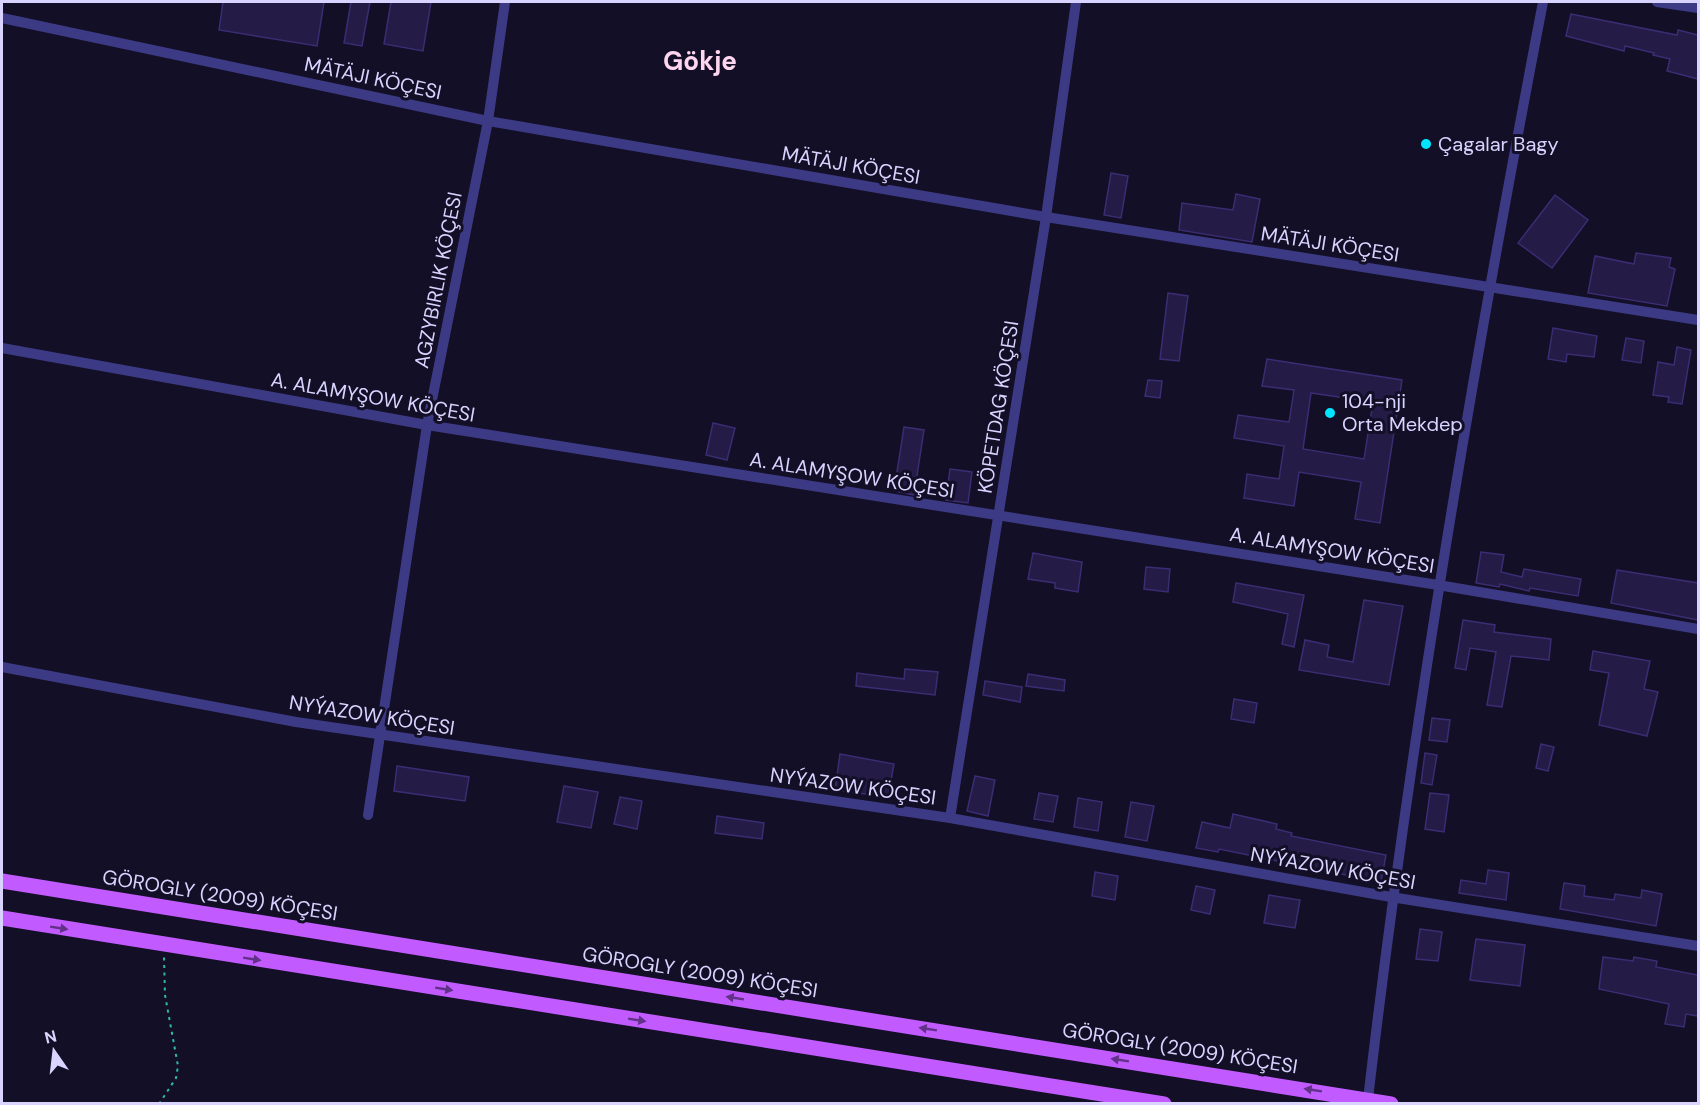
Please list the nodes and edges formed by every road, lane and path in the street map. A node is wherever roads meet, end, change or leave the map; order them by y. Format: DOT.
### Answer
graph roads {
  1 [pos="505,2"];
  2 [pos="1076,2"];
  3 [pos="1543,2"];
  4 [pos="1657,2"];
  5 [pos="1698,8"];
  6 [pos="2,18"];
  7 [pos="488,121"];
  8 [pos="1046,217"];
  9 [pos="1488,288"];
  10 [pos="1698,320"];
  11 [pos="2,348"];
  12 [pos="427,425"];
  13 [pos="999,516"];
  14 [pos="1438,585"];
  15 [pos="1698,629"];
  16 [pos="2,667"];
  17 [pos="380,735"];
  18 [pos="368,815"];
  19 [pos="950,818"];
  20 [pos="2,881"];
  21 [pos="1391,897"];
  22 [pos="2,918"];
  23 [pos="165,945"];
  24 [pos="1698,946"];
  25 [pos="1368,1099"];
  26 [pos="159,1104"];
  27 [pos="1164,1104"];
  28 [pos="1392,1104"];
  1 -- 7 [label="street, AGZYBIRLIK KÖÇESI"];
  2 -- 8 [label="street, KÖPETDAG KÖÇESI"];
  3 -- 9 [label="street"];
  4 -- 5 [label="street"];
  6 -- 7 [label="street, MÄTÄJI KÖÇESI"];
  7 -- 8 [label="street, MÄTÄJI KÖÇESI"];
  7 -- 12 [label="street, AGZYBIRLIK KÖÇESI"];
  8 -- 9 [label="street, MÄTÄJI KÖÇESI"];
  8 -- 13 [label="street, KÖPETDAG KÖÇESI"];
  9 -- 10 [label="street, MÄTÄJI KÖÇESI"];
  9 -- 14 [label="street"];
  11 -- 12 [label="street, A. ALAMYŞOW KÖÇESI"];
  12 -- 13 [label="street, A. ALAMYŞOW KÖÇESI"];
  12 -- 17 [label="street, AGZYBIRLIK KÖÇESI"];
  13 -- 14 [label="street, A. ALAMYŞOW KÖÇESI"];
  13 -- 19 [label="street, KÖPETDAG KÖÇESI"];
  14 -- 15 [label="street, A. ALAMYŞOW KÖÇESI"];
  14 -- 21 [label="street"];
  16 -- 17 [label="street, NYÝAZOW KÖÇESI"];
  17 -- 18 [label="street, AGZYBIRLIK KÖÇESI"];
  17 -- 19 [label="street, NYÝAZOW KÖÇESI"];
  19 -- 21 [label="street, NYÝAZOW KÖÇESI"];
  25 -- 20 [label="main road, GÖROGLY (2009) KÖÇESI, one-way"];
  21 -- 24 [label="street, NYÝAZOW KÖÇESI"];
  21 -- 25 [label="street"];
  22 -- 23 [label="main road, one-way"];
  23 -- 26 [label="path"];
  23 -- 27 [label="main road, one-way"];
  25 -- 28 [label="main road, GÖROGLY (2009) KÖÇESI"];
}
